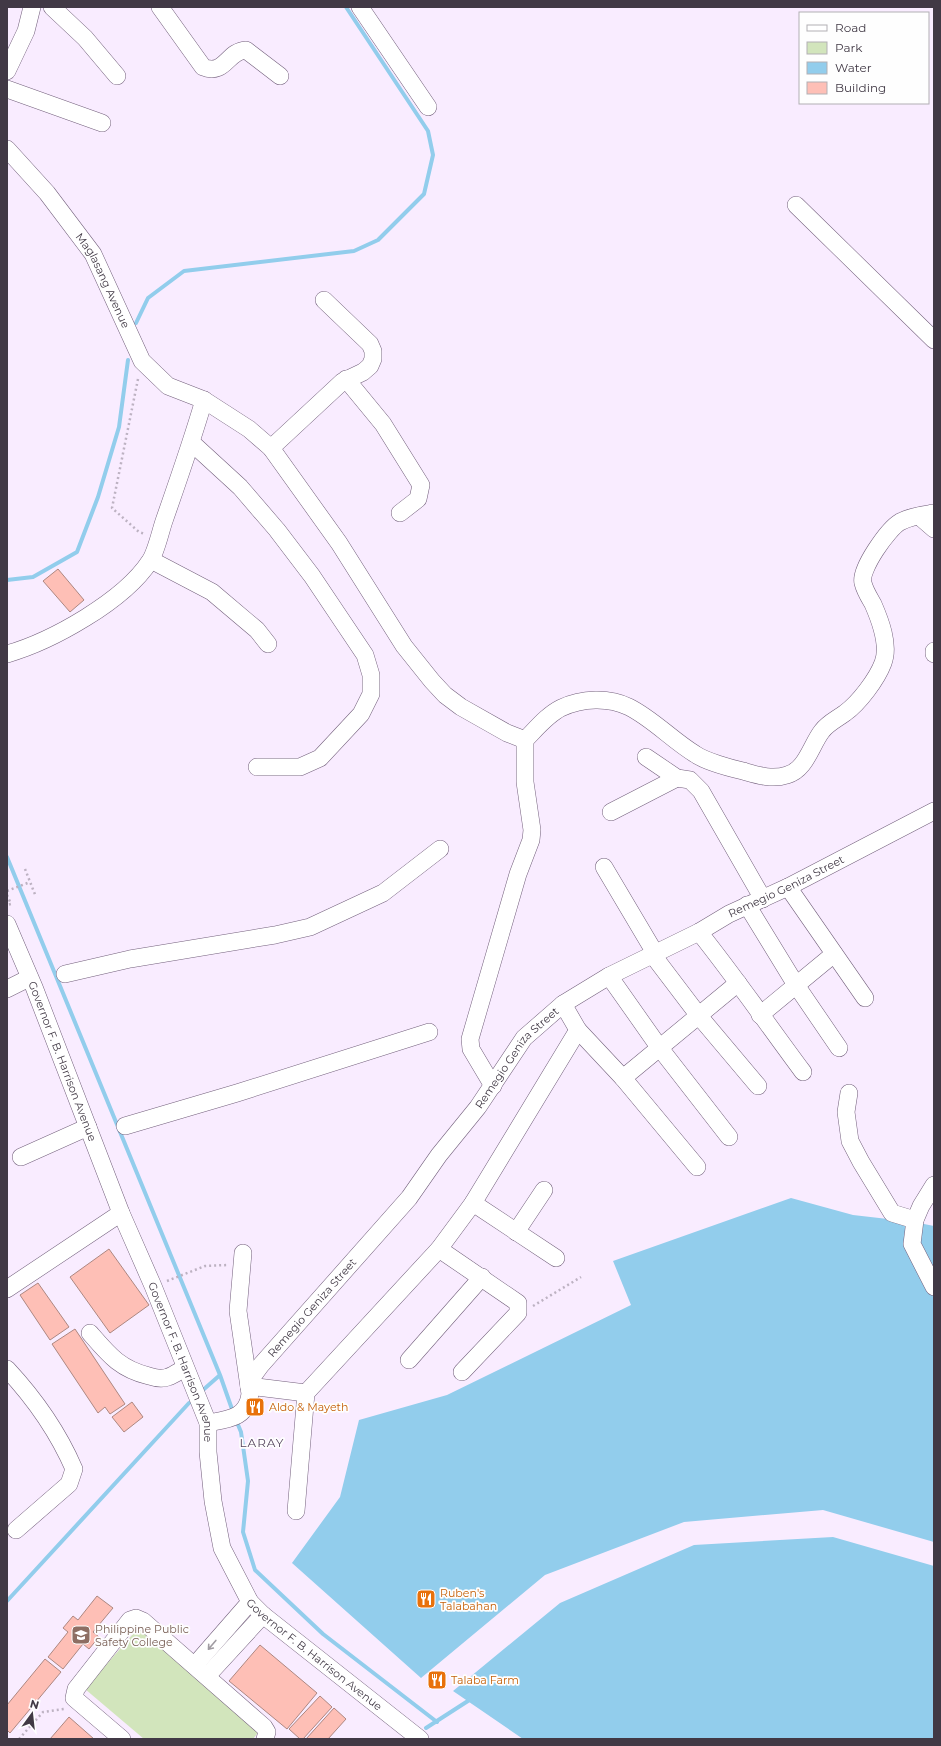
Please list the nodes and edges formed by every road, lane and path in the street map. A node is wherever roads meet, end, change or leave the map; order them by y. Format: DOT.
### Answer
graph roads {
  1 [pos="32,7"];
  2 [pos="52,7"];
  3 [pos="160,7"];
  4 [pos="360,7"];
  5 [pos="7,71"];
  6 [pos="117,76"];
  7 [pos="280,76"];
  8 [pos="7,89"];
  9 [pos="428,107"];
  10 [pos="102,123"];
  11 [pos="7,149"];
  12 [pos="796,205"];
  13 [pos="324,300"];
  14 [pos="934,340"];
  15 [pos="142,361"];
  16 [pos="346,379"];
  17 [pos="204,400"];
  18 [pos="192,443"];
  19 [pos="271,448"];
  20 [pos="400,513"];
  21 [pos="927,514"];
  22 [pos="934,529"];
  23 [pos="158,539"];
  24 [pos="151,560"];
  25 [pos="268,644"];
  26 [pos="7,654"];
  27 [pos="525,740"];
  28 [pos="646,757"];
  29 [pos="257,767"];
  30 [pos="677,778"];
  31 [pos="934,811"];
  32 [pos="611,812"];
  33 [pos="440,850"];
  34 [pos="604,867"];
  35 [pos="25,869"];
  36 [pos="29,883"];
  37 [pos="788,887"];
  38 [pos="8,891"];
  39 [pos="7,895"];
  40 [pos="36,897"];
  41 [pos="763,899"];
  42 [pos="747,905"];
  43 [pos="7,906"];
  44 [pos="7,924"];
  45 [pos="699,932"];
  46 [pos="654,953"];
  47 [pos="834,954"];
  48 [pos="65,974"];
  49 [pos="609,976"];
  50 [pos="29,978"];
  51 [pos="738,983"];
  52 [pos="796,985"];
  53 [pos="7,989"];
  54 [pos="865,998"];
  55 [pos="563,1004"];
  56 [pos="699,1016"];
  57 [pos="760,1016"];
  58 [pos="578,1030"];
  59 [pos="429,1032"];
  60 [pos="659,1047"];
  61 [pos="839,1048"];
  62 [pos="803,1072"];
  63 [pos="623,1078"];
  64 [pos="493,1086"];
  65 [pos="758,1086"];
  66 [pos="849,1093"];
  67 [pos="125,1126"];
  68 [pos="88,1127"];
  69 [pos="729,1137"];
  70 [pos="21,1157"];
  71 [pos="696,1167"];
  72 [pos="934,1185"];
  73 [pos="544,1190"];
  74 [pos="473,1203"];
  75 [pos="121,1213"];
  76 [pos="915,1220"];
  77 [pos="516,1232"];
  78 [pos="439,1249"];
  79 [pos="556,1258"];
  80 [pos="242,1259"];
  81 [pos="482,1277"];
  82 [pos="581,1277"];
  83 [pos="157,1285"];
  84 [pos="934,1287"];
  85 [pos="7,1289"];
  86 [pos="519,1308"];
  87 [pos="90,1333"];
  88 [pos="409,1360"];
  89 [pos="185,1368"];
  90 [pos="7,1369"];
  91 [pos="462,1372"];
  92 [pos="249,1386"];
  93 [pos="306,1393"];
  94 [pos="208,1423"];
  95 [pos="296,1511"];
  96 [pos="16,1530"];
  97 [pos="250,1602"];
  98 [pos="263,1615"];
  99 [pos="201,1671"];
  100 [pos="84,1707"];
  101 [pos="116,1737"];
  102 [pos="19,1739"];
  103 [pos="265,1739"];
  104 [pos="420,1739"];
  1 -- 5 [label="street"];
  2 -- 6 [label="street"];
  3 -- 7 [label="street"];
  4 -- 9 [label="street"];
  8 -- 10 [label="street"];
  11 -- 15 [label="street, Maglasang Avenue"];
  12 -- 14 [label="street"];
  13 -- 16 [label="street"];
  15 -- 17 [label="street, Maglasang Avenue"];
  15 -- 23 [label="path"];
  16 -- 19 [label="street"];
  16 -- 20 [label="street"];
  17 -- 18 [label="street"];
  17 -- 19 [label="street, Maglasang Avenue"];
  18 -- 23 [label="street"];
  18 -- 29 [label="street"];
  19 -- 27 [label="street, Maglasang Avenue"];
  21 -- 22 [label="street"];
  21 -- 27 [label="street"];
  23 -- 24 [label="street"];
  24 -- 25 [label="street"];
  24 -- 26 [label="street"];
  27 -- 64 [label="street"];
  28 -- 30 [label="street"];
  30 -- 32 [label="street"];
  30 -- 41 [label="street"];
  31 -- 37 [label="street, Remegio Geniza Street"];
  33 -- 48 [label="street"];
  34 -- 46 [label="street"];
  35 -- 36 [label="path"];
  36 -- 38 [label="path"];
  36 -- 40 [label="path"];
  37 -- 41 [label="street, Remegio Geniza Street"];
  37 -- 47 [label="street"];
  39 -- 43 [label="path"];
  41 -- 42 [label="street, Remegio Geniza Street"];
  42 -- 45 [label="street, Remegio Geniza Street"];
  42 -- 52 [label="street"];
  44 -- 50 [label="street, Governor F. B. Harrison Avenue"];
  45 -- 46 [label="street, Remegio Geniza Street"];
  45 -- 51 [label="street"];
  46 -- 49 [label="street, Remegio Geniza Street"];
  46 -- 56 [label="street"];
  47 -- 52 [label="street"];
  47 -- 54 [label="street"];
  49 -- 55 [label="street, Remegio Geniza Street"];
  49 -- 60 [label="street"];
  50 -- 53 [label="street"];
  50 -- 68 [label="street, Governor F. B. Harrison Avenue"];
  51 -- 56 [label="street"];
  51 -- 57 [label="street"];
  52 -- 57 [label="street"];
  52 -- 61 [label="street"];
  55 -- 58 [label="street"];
  55 -- 64 [label="street, Remegio Geniza Street"];
  56 -- 60 [label="street"];
  56 -- 65 [label="street"];
  57 -- 62 [label="street"];
  58 -- 63 [label="street"];
  58 -- 74 [label="street"];
  59 -- 67 [label="street"];
  60 -- 63 [label="street"];
  60 -- 69 [label="street"];
  63 -- 71 [label="street"];
  64 -- 92 [label="street, Remegio Geniza Street"];
  66 -- 76 [label="street"];
  68 -- 70 [label="street"];
  68 -- 75 [label="street, Governor F. B. Harrison Avenue"];
  72 -- 76 [label="street"];
  73 -- 77 [label="street"];
  74 -- 77 [label="street"];
  74 -- 78 [label="street"];
  75 -- 83 [label="street, Governor F. B. Harrison Avenue"];
  75 -- 85 [label="street"];
  76 -- 84 [label="street"];
  77 -- 79 [label="street"];
  78 -- 81 [label="street"];
  78 -- 93 [label="street"];
  80 -- 83 [label="path"];
  80 -- 92 [label="street"];
  81 -- 86 [label="street"];
  81 -- 88 [label="street"];
  82 -- 86 [label="path"];
  83 -- 89 [label="street, Governor F. B. Harrison Avenue"];
  86 -- 91 [label="street"];
  87 -- 89 [label="street"];
  89 -- 94 [label="street, Governor F. B. Harrison Avenue"];
  90 -- 96 [label="street"];
  92 -- 93 [label="street"];
  92 -- 94 [label="street, Remegio Geniza Street"];
  93 -- 95 [label="street"];
  94 -- 97 [label="street, Governor F. B. Harrison Avenue"];
  97 -- 98 [label="street, Governor F. B. Harrison Avenue"];
  97 -- 99 [label="street, one-way"];
  98 -- 99 [label="street"];
  98 -- 104 [label="street, Governor F. B. Harrison Avenue"];
  99 -- 100 [label="street"];
  99 -- 103 [label="street"];
  100 -- 101 [label="street"];
  100 -- 102 [label="path"];
}
